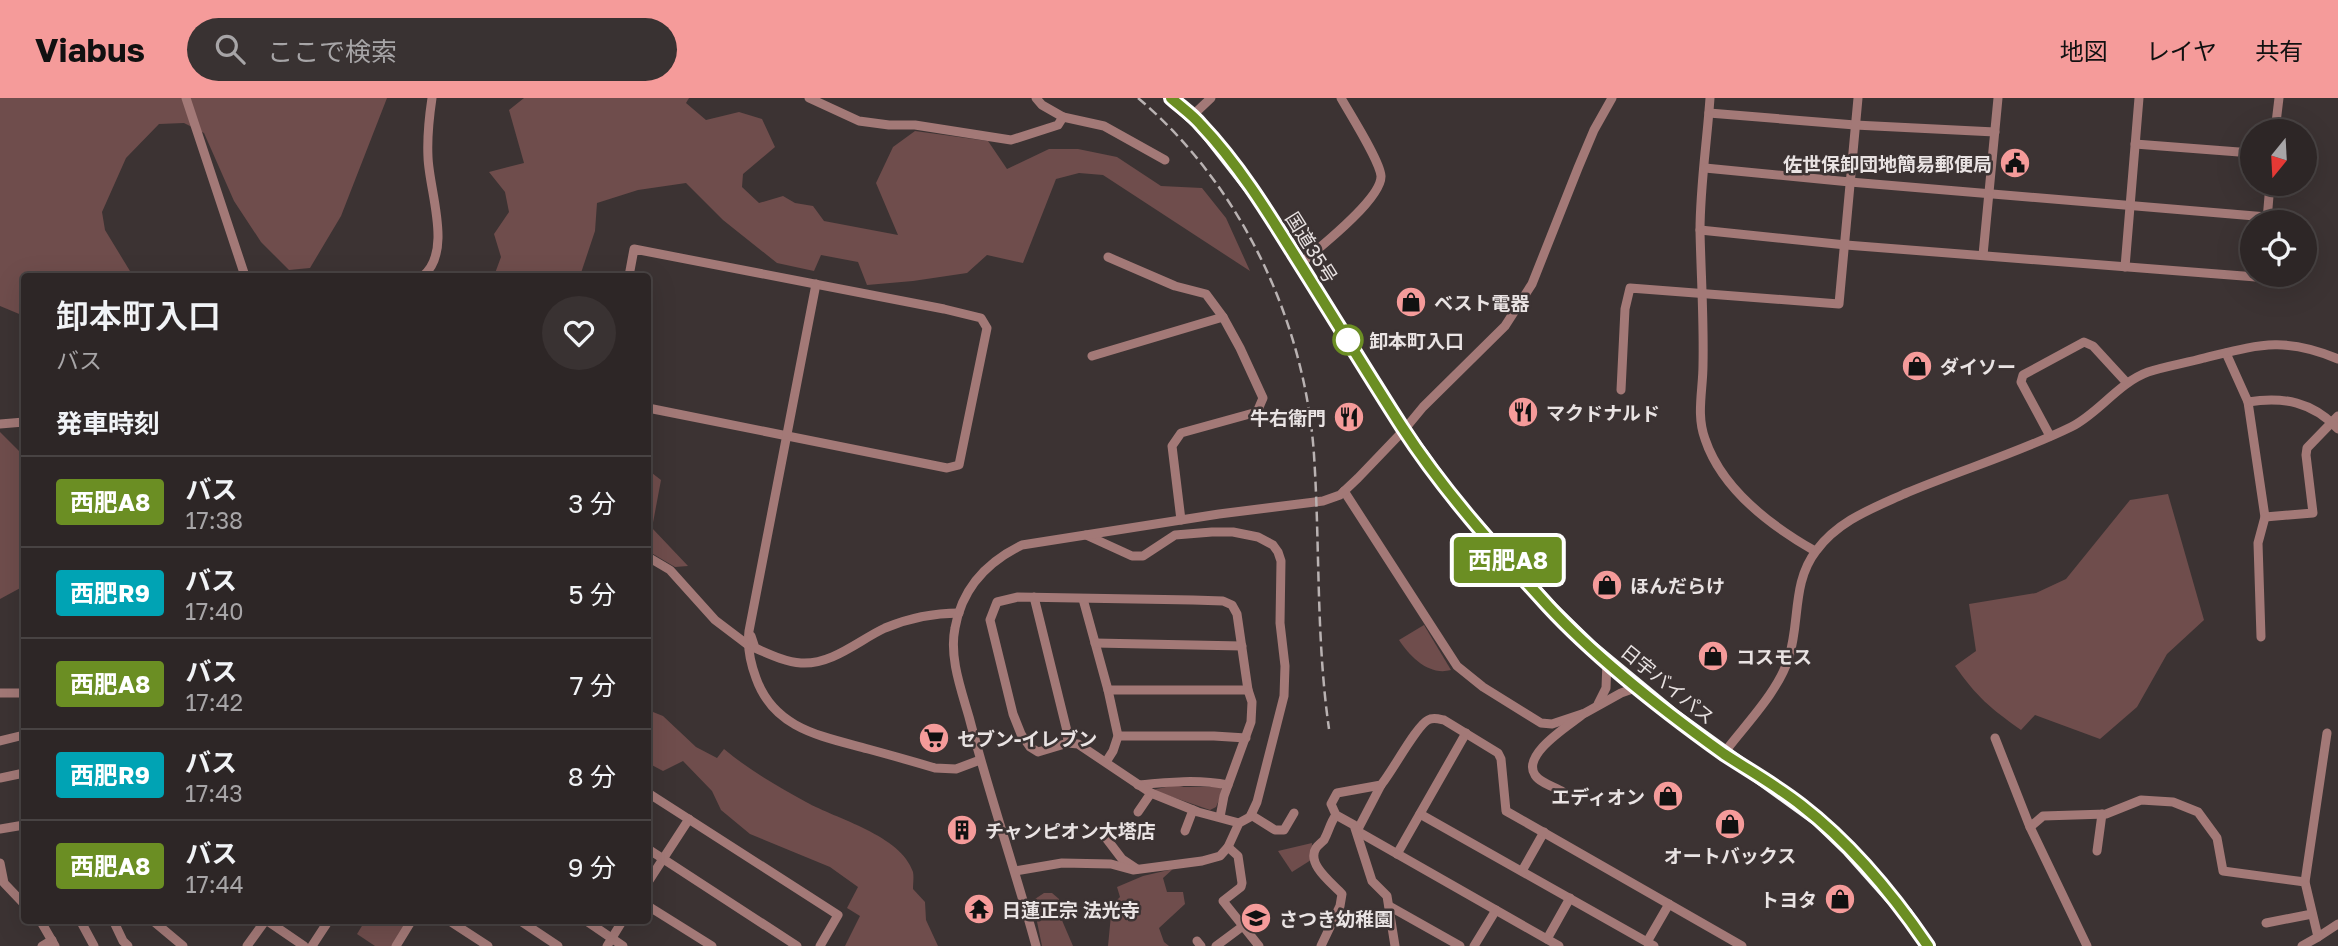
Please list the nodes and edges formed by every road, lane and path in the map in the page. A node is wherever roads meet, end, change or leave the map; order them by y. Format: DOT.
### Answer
graph roads {
  1 [pos="186,98"];
  2 [pos="432,98"];
  3 [pos="809,98"];
  4 [pos="1036,98"];
  5 [pos="1171,98"];
  6 [pos="1210,98"];
  7 [pos="1341,98"];
  8 [pos="1612,98"];
  9 [pos="1710,98"];
  10 [pos="1857,98"];
  11 [pos="1998,98"];
  12 [pos="2139,98"];
  13 [pos="2278,98"];
  14 [pos="1709,113"];
  15 [pos="1192,116"];
  16 [pos="1063,117"];
  17 [pos="2277,119"];
  18 [pos="1855,125"];
  19 [pos="1995,132"];
  20 [pos="2135,144"];
  21 [pos="2240,152"];
  22 [pos="1165,160"];
  23 [pos="1705,168"];
  24 [pos="1850,182"];
  25 [pos="1989,193"];
  26 [pos="2131,206"];
  27 [pos="2240,217"];
  28 [pos="1700,230"];
  29 [pos="1846,245"];
  30 [pos="1983,255"];
  31 [pos="1108,257"];
  32 [pos="1300,264"];
  33 [pos="2124,267"];
  34 [pos="244,273"];
  35 [pos="424,273"];
  36 [pos="630,273"];
  37 [pos="2240,276"];
  38 [pos="816,284"];
  39 [pos="1703,293"];
  40 [pos="1223,317"];
  41 [pos="2227,353"];
  42 [pos="1092,356"];
  43 [pos="2338,359"];
  44 [pos="2127,383"];
  45 [pos="1621,390"];
  46 [pos="2248,402"];
  47 [pos="651,409"];
  48 [pos="21,422"];
  49 [pos="2336,422"];
  50 [pos="0,425"];
  51 [pos="1404,430"];
  52 [pos="787,435"];
  53 [pos="2050,436"];
  54 [pos="1344,491"];
  55 [pos="2265,517"];
  56 [pos="1181,520"];
  57 [pos="1084,535"];
  58 [pos="1815,551"];
  59 [pos="651,559"];
  60 [pos="1034,597"];
  61 [pos="1083,599"];
  62 [pos="959,612"];
  63 [pos="749,631"];
  64 [pos="2261,637"];
  65 [pos="1096,643"];
  66 [pos="748,645"];
  67 [pos="1242,646"];
  68 [pos="1607,661"];
  69 [pos="1639,687"];
  70 [pos="1108,690"];
  71 [pos="1248,690"];
  72 [pos="0,693"];
  73 [pos="21,693"];
  74 [pos="1597,706"];
  75 [pos="1585,713"];
  76 [pos="1466,733"];
  77 [pos="2327,733"];
  78 [pos="21,736"];
  79 [pos="1118,736"];
  80 [pos="1246,738"];
  81 [pos="1995,738"];
  82 [pos="0,741"];
  83 [pos="1068,743"];
  84 [pos="1724,753"];
  85 [pos="980,760"];
  86 [pos="1106,762"];
  87 [pos="21,774"];
  88 [pos="0,778"];
  89 [pos="1138,785"];
  90 [pos="1228,785"];
  91 [pos="1381,785"];
  92 [pos="1563,792"];
  93 [pos="1151,793"];
  94 [pos="651,795"];
  95 [pos="1193,810"];
  96 [pos="1138,812"];
  97 [pos="1294,813"];
  98 [pos="1420,814"];
  99 [pos="2102,814"];
  100 [pos="1251,815"];
  101 [pos="1336,815"];
  102 [pos="1220,817"];
  103 [pos="689,818"];
  104 [pos="1239,823"];
  105 [pos="21,825"];
  106 [pos="2030,827"];
  107 [pos="0,828"];
  108 [pos="1185,831"];
  109 [pos="1357,831"];
  110 [pos="1544,832"];
  111 [pos="1106,838"];
  112 [pos="1228,847"];
  113 [pos="651,851"];
  114 [pos="2097,851"];
  115 [pos="1396,854"];
  116 [pos="663,858"];
  117 [pos="0,863"];
  118 [pos="1139,869"];
  119 [pos="1015,871"];
  120 [pos="1522,871"];
  121 [pos="651,877"];
  122 [pos="2305,882"];
  123 [pos="1570,898"];
  124 [pos="21,901"];
  125 [pos="1669,904"];
  126 [pos="1389,905"];
  127 [pos="651,908"];
  128 [pos="1496,910"];
  129 [pos="2312,914"];
  130 [pos="2266,923"];
  131 [pos="42,924"];
  132 [pos="82,924"];
  133 [pos="115,924"];
  134 [pos="157,924"];
  135 [pos="264,924"];
  136 [pos="271,924"];
  137 [pos="326,924"];
  138 [pos="410,924"];
  139 [pos="454,924"];
  140 [pos="524,924"];
  141 [pos="590,924"];
  142 [pos="621,924"];
  143 [pos="2338,924"];
  144 [pos="1242,926"];
  145 [pos="2318,937"];
  146 [pos="1547,939"];
  147 [pos="610,942"];
  148 [pos="53,943"];
  149 [pos="547,943"];
  150 [pos="785,943"];
  151 [pos="1651,944"];
  152 [pos="125,945"];
  153 [pos="42,946"];
  154 [pos="94,946"];
  155 [pos="183,946"];
  156 [pos="247,946"];
  157 [pos="304,946"];
  158 [pos="312,946"];
  159 [pos="396,946"];
  160 [pos="488,946"];
  161 [pos="558,946"];
  162 [pos="624,946"];
  163 [pos="712,946"];
  164 [pos="797,946"];
  165 [pos="820,946"];
  166 [pos="1036,946"];
  167 [pos="1216,946"];
  168 [pos="1259,946"];
  169 [pos="1321,946"];
  170 [pos="1395,946"];
  171 [pos="1460,946"];
  172 [pos="1474,946"];
  173 [pos="1559,946"];
  174 [pos="1742,946"];
  175 [pos="1928,946"];
  176 [pos="2087,946"];
  177 [pos="2302,946"];
  1 -- 34 [label="street"];
  2 -- 35 [label="street"];
  3 -- 16 [label="street"];
  4 -- 16 [label="street"];
  5 -- 15 [label="highway, 国道35号"];
  6 -- 15 [label="street"];
  7 -- 32 [label="street"];
  8 -- 51 [label="street"];
  9 -- 14 [label="street"];
  10 -- 18 [label="street"];
  11 -- 19 [label="street"];
  12 -- 20 [label="street"];
  13 -- 17 [label="street"];
  14 -- 18 [label="street"];
  14 -- 23 [label="street"];
  15 -- 32 [label="highway, 国道35号"];
  16 -- 22 [label="street"];
  18 -- 19 [label="street"];
  18 -- 24 [label="street"];
  19 -- 25 [label="street"];
  20 -- 21 [label="street"];
  20 -- 26 [label="street"];
  23 -- 24 [label="street"];
  23 -- 28 [label="street"];
  24 -- 25 [label="street"];
  24 -- 29 [label="street"];
  25 -- 26 [label="street"];
  25 -- 30 [label="street"];
  26 -- 27 [label="street"];
  26 -- 33 [label="street"];
  28 -- 29 [label="street"];
  28 -- 39 [label="street"];
  29 -- 30 [label="street"];
  29 -- 39 [label="street"];
  30 -- 33 [label="street"];
  31 -- 40 [label="street"];
  32 -- 51 [label="highway, 国道35号"];
  33 -- 37 [label="street"];
  36 -- 38 [label="street"];
  38 -- 52 [label="street"];
  38 -- 52 [label="street"];
  39 -- 45 [label="street"];
  39 -- 58 [label="street"];
  40 -- 42 [label="street"];
  40 -- 56 [label="street"];
  41 -- 43 [label="street"];
  41 -- 44 [label="street"];
  41 -- 46 [label="street"];
  44 -- 53 [label="street"];
  44 -- 53 [label="street"];
  46 -- 49 [label="street"];
  46 -- 55 [label="street"];
  47 -- 52 [label="street"];
  48 -- 50 [label="street"];
  49 -- 55 [label="street"];
  51 -- 54 [label="street"];
  51 -- 68 [label="highway, 日宇バイパス"];
  52 -- 63 [label="street"];
  53 -- 58 [label="street"];
  54 -- 56 [label="street"];
  54 -- 75 [label="street"];
  55 -- 64 [label="street"];
  56 -- 57 [label="street"];
  57 -- 62 [label="street"];
  57 -- 100 [label="street"];
  58 -- 84 [label="street"];
  59 -- 66 [label="street"];
  60 -- 61 [label="street"];
  60 -- 83 [label="street"];
  60 -- 83 [label="street"];
  61 -- 65 [label="street"];
  61 -- 67 [label="street"];
  62 -- 63 [label="street"];
  62 -- 85 [label="street"];
  63 -- 66 [label="street"];
  65 -- 67 [label="street"];
  65 -- 70 [label="street"];
  66 -- 85 [label="street"];
  67 -- 71 [label="street"];
  68 -- 69 [label="highway, 日宇バイパス"];
  68 -- 74 [label="street"];
  69 -- 74 [label="street"];
  69 -- 84 [label="highway, 日宇バイパス"];
  70 -- 71 [label="street"];
  70 -- 79 [label="street"];
  71 -- 80 [label="street"];
  72 -- 73 [label="street"];
  74 -- 75 [label="street"];
  75 -- 92 [label="street"];
  76 -- 91 [label="street"];
  76 -- 98 [label="street"];
  76 -- 110 [label="street"];
  77 -- 122 [label="street"];
  78 -- 82 [label="street"];
  79 -- 80 [label="street"];
  79 -- 86 [label="street"];
  80 -- 90 [label="street"];
  81 -- 106 [label="street"];
  83 -- 86 [label="street"];
  84 -- 175 [label="highway, 日宇バイパス"];
  85 -- 119 [label="street"];
  86 -- 89 [label="street"];
  87 -- 88 [label="street"];
  89 -- 90 [label="street"];
  89 -- 93 [label="street"];
  90 -- 102 [label="street"];
  91 -- 101 [label="street"];
  91 -- 109 [label="street"];
  93 -- 95 [label="street"];
  93 -- 96 [label="street"];
  94 -- 103 [label="street"];
  95 -- 102 [label="street"];
  95 -- 108 [label="street"];
  97 -- 100 [label="street"];
  98 -- 115 [label="street"];
  98 -- 120 [label="street"];
  99 -- 106 [label="street"];
  99 -- 114 [label="street"];
  99 -- 122 [label="street"];
  100 -- 104 [label="street"];
  101 -- 109 [label="street"];
  101 -- 169 [label="street"];
  102 -- 104 [label="street"];
  103 -- 116 [label="street"];
  103 -- 165 [label="street"];
  104 -- 112 [label="street"];
  105 -- 107 [label="street"];
  106 -- 176 [label="street"];
  109 -- 115 [label="street"];
  109 -- 126 [label="street"];
  110 -- 120 [label="street"];
  110 -- 125 [label="street"];
  111 -- 118 [label="street"];
  112 -- 118 [label="street"];
  112 -- 144 [label="street"];
  113 -- 116 [label="street"];
  115 -- 128 [label="street"];
  116 -- 121 [label="street"];
  116 -- 150 [label="street"];
  117 -- 124 [label="street"];
  118 -- 119 [label="street"];
  119 -- 166 [label="street"];
  120 -- 123 [label="street"];
  122 -- 129 [label="street"];
  123 -- 146 [label="street"];
  123 -- 151 [label="street"];
  125 -- 151 [label="street"];
  125 -- 174 [label="street"];
  126 -- 170 [label="street"];
  126 -- 171 [label="street"];
  127 -- 163 [label="street"];
  128 -- 146 [label="street"];
  128 -- 172 [label="street"];
  129 -- 130 [label="street"];
  129 -- 145 [label="street"];
  131 -- 148 [label="street"];
  132 -- 154 [label="street"];
  133 -- 152 [label="street"];
  134 -- 155 [label="street"];
  135 -- 156 [label="street"];
  136 -- 157 [label="street"];
  137 -- 158 [label="street"];
  138 -- 159 [label="street"];
  139 -- 160 [label="street"];
  140 -- 149 [label="street"];
  141 -- 147 [label="street"];
  142 -- 147 [label="street"];
  143 -- 145 [label="street"];
  144 -- 167 [label="street"];
  144 -- 168 [label="street"];
  145 -- 177 [label="street"];
  146 -- 173 [label="street"];
  147 -- 162 [label="street"];
  148 -- 153 [label="street"];
  149 -- 161 [label="street"];
  150 -- 164 [label="street"];
}
